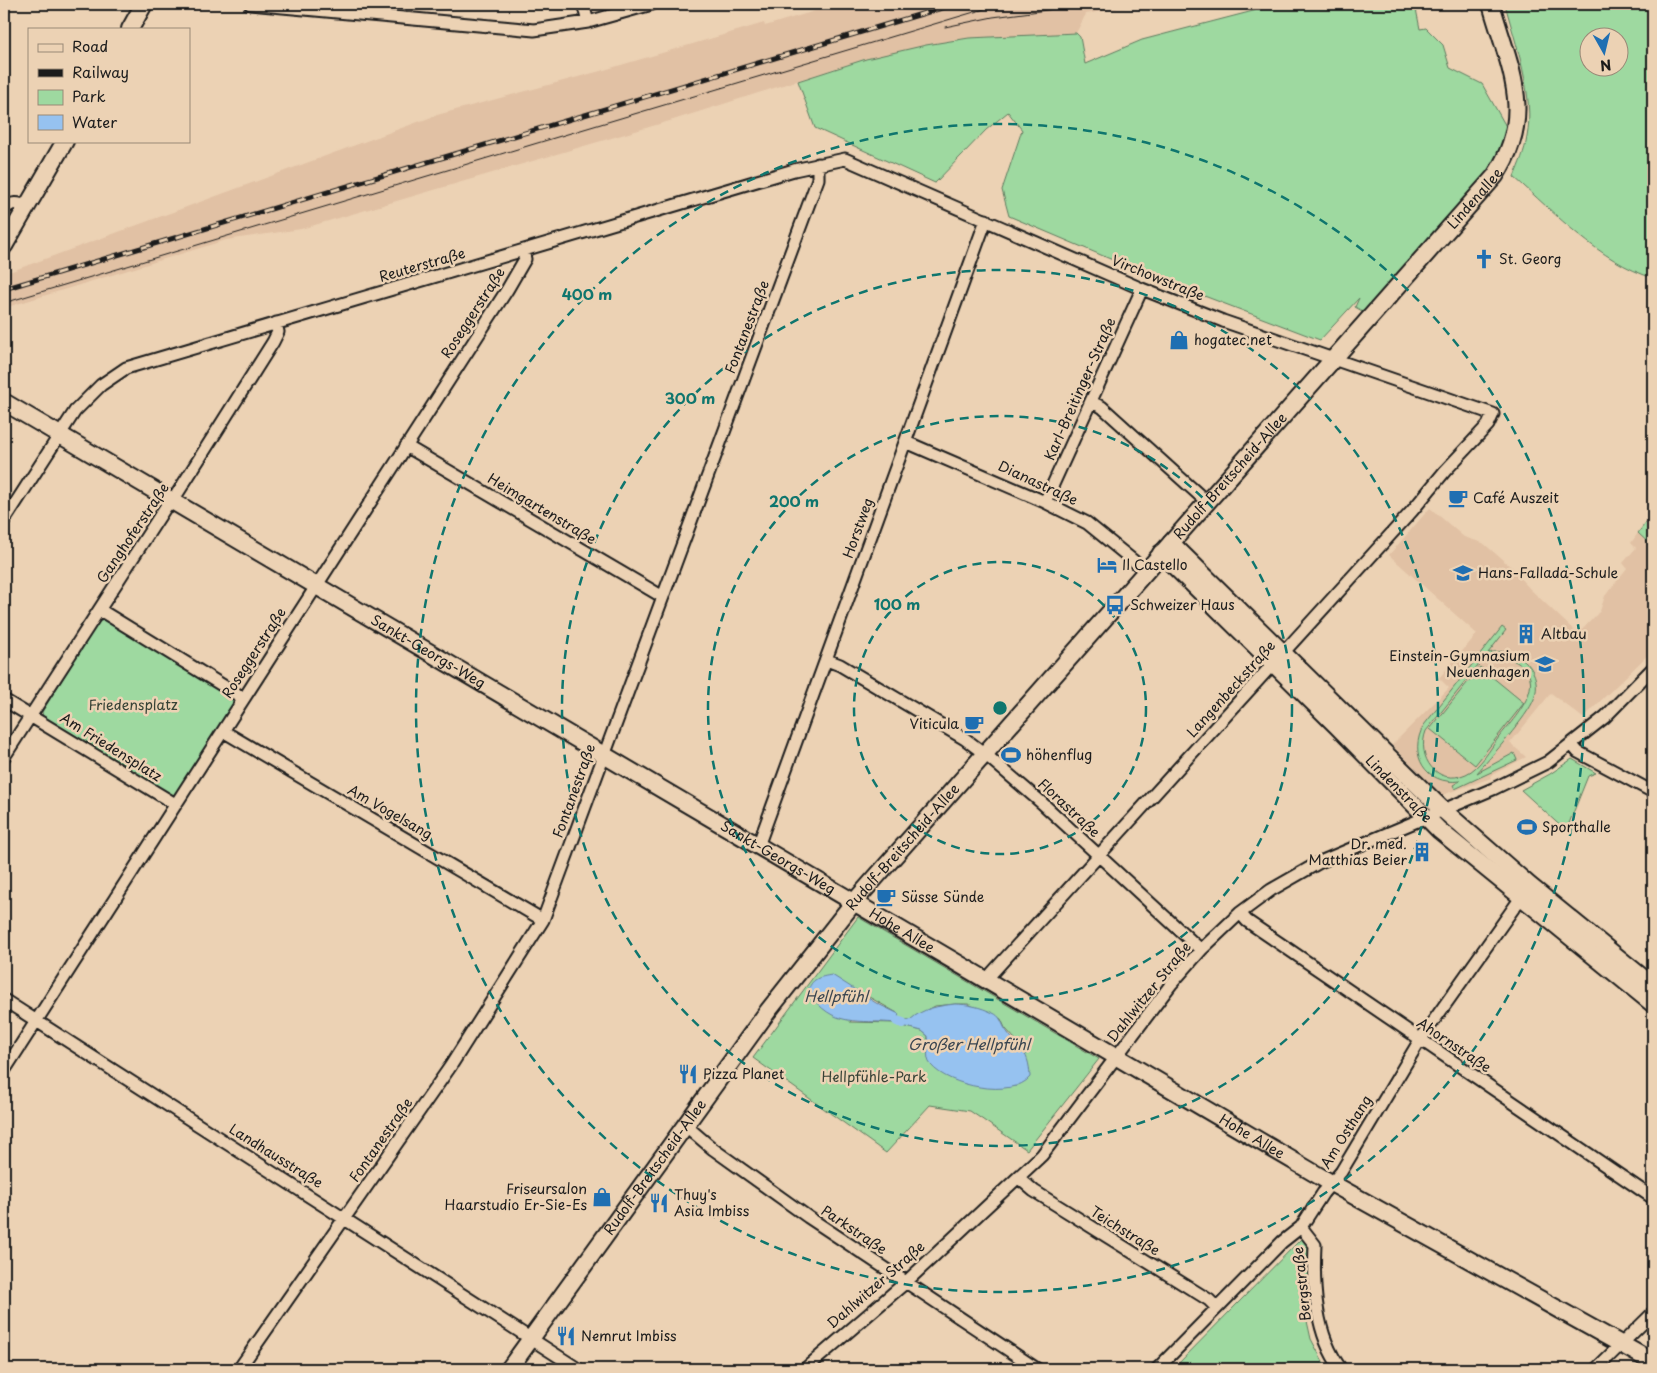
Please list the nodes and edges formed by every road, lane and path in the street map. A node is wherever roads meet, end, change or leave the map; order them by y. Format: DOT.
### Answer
graph roads {
  1 [pos="144,4"];
  2 [pos="250,4"];
  3 [pos="583,4"];
  4 [pos="652,4"];
  5 [pos="1491,4"];
  6 [pos="588,22"];
  7 [pos="131,28"];
  8 [pos="64,142"];
  9 [pos="818,164"];
  10 [pos="27,207"];
  11 [pos="4,209"];
  12 [pos="986,220"];
  13 [pos="4,246"];
  14 [pos="523,251"];
  15 [pos="1142,289"];
  16 [pos="276,323"];
  17 [pos="1335,358"];
  18 [pos="4,402"];
  19 [pos="1090,402"];
  20 [pos="1493,414"];
  21 [pos="59,434"];
  22 [pos="906,442"];
  23 [pos="406,446"];
  24 [pos="171,500"];
  25 [pos="1046,502"];
  26 [pos="1207,502"];
  27 [pos="4,521"];
  28 [pos="1166,548"];
  29 [pos="1146,570"];
  30 [pos="315,586"];
  31 [pos="663,597"];
  32 [pos="100,610"];
  33 [pos="1279,658"];
  34 [pos="827,660"];
  35 [pos="1653,668"];
  36 [pos="243,698"];
  37 [pos="4,700"];
  38 [pos="30,716"];
  39 [pos="222,730"];
  40 [pos="1572,745"];
  41 [pos="984,754"];
  42 [pos="603,755"];
  43 [pos="4,757"];
  44 [pos="1653,792"];
  45 [pos="175,804"];
  46 [pos="1442,809"];
  47 [pos="1426,816"];
  48 [pos="758,846"];
  49 [pos="1098,855"];
  50 [pos="1526,891"];
  51 [pos="854,902"];
  52 [pos="1240,913"];
  53 [pos="543,920"];
  54 [pos="1201,950"];
  55 [pos="987,981"];
  56 [pos="1653,986"];
  57 [pos="4,1000"];
  58 [pos="1653,1004"];
  59 [pos="36,1021"];
  60 [pos="1420,1040"];
  61 [pos="1117,1056"];
  62 [pos="4,1071"];
  63 [pos="685,1124"];
  64 [pos="1019,1178"];
  65 [pos="1331,1183"];
  66 [pos="1653,1198"];
  67 [pos="345,1218"];
  68 [pos="1301,1227"];
  69 [pos="905,1282"];
  70 [pos="1217,1308"];
  71 [pos="1653,1313"];
  72 [pos="531,1338"];
  73 [pos="1620,1344"];
  74 [pos="1653,1362"];
  75 [pos="239,1369"];
  76 [pos="509,1369"];
  77 [pos="578,1369"];
  78 [pos="805,1369"];
  79 [pos="1037,1369"];
  80 [pos="1157,1369"];
  81 [pos="1341,1369"];
  82 [pos="1596,1369"];
  1 -- 7 [label="street"];
  2 -- 6 [label="street"];
  3 -- 6 [label="street"];
  4 -- 6 [label="street"];
  5 -- 17 [label="street, Lindenallee"];
  8 -- 10 [label="street"];
  9 -- 12 [label="street, Virchowstraße"];
  9 -- 14 [label="street, Reuterstraße"];
  9 -- 31 [label="street, Fontanestraße"];
  10 -- 11 [label="street"];
  10 -- 13 [label="street"];
  12 -- 15 [label="street, Virchowstraße"];
  12 -- 22 [label="street, Horstweg"];
  14 -- 16 [label="street, Reuterstraße"];
  14 -- 23 [label="street, Roseggerstraße"];
  15 -- 17 [label="street, Virchowstraße"];
  15 -- 19 [label="street, Karl-Breitinger-Straße"];
  16 -- 21 [label="street, Reuterstraße"];
  16 -- 24 [label="street, Ganghoferstraße"];
  17 -- 20 [label="street, Virchowstraße"];
  17 -- 26 [label="street, Rudolf-Breitscheid-Allee"];
  18 -- 21 [label="street, Sankt-Georgs-Weg"];
  19 -- 25 [label="street, Karl-Breitinger-Straße"];
  19 -- 26 [label="street"];
  20 -- 33 [label="street, Langenbeckstraße"];
  21 -- 24 [label="street, Sankt-Georgs-Weg"];
  21 -- 27 [label="street, Reuterstraße"];
  22 -- 25 [label="street, Dianastraße"];
  22 -- 34 [label="street, Horstweg"];
  23 -- 30 [label="street, Roseggerstraße"];
  23 -- 31 [label="street, Heimgartenstraße"];
  24 -- 30 [label="street, Sankt-Georgs-Weg"];
  24 -- 32 [label="street, Ganghoferstraße"];
  25 -- 29 [label="street, Dianastraße"];
  26 -- 28 [label="street, Rudolf-Breitscheid-Allee"];
  28 -- 29 [label="street, Rudolf-Breitscheid-Allee"];
  28 -- 33 [label="street, Lindenstraße"];
  29 -- 41 [label="street, Rudolf-Breitscheid-Allee"];
  30 -- 36 [label="street, Roseggerstraße"];
  30 -- 42 [label="street, Sankt-Georgs-Weg"];
  31 -- 42 [label="street, Fontanestraße"];
  32 -- 36 [label="street"];
  32 -- 38 [label="street, Ganghoferstraße"];
  33 -- 46 [label="street, Lindenstraße"];
  33 -- 47 [label="street, Lindenstraße"];
  33 -- 49 [label="street, Langenbeckstraße"];
  34 -- 41 [label="street, Florastraße"];
  34 -- 48 [label="street, Horstweg"];
  35 -- 40 [label="street, Dahlwitzer Straße"];
  36 -- 39 [label="street, Roseggerstraße"];
  37 -- 38 [label="street, Am Friedensplatz"];
  38 -- 43 [label="street, Ganghoferstraße"];
  38 -- 45 [label="street, Am Friedensplatz"];
  39 -- 45 [label="street, Roseggerstraße"];
  39 -- 53 [label="street, Am Vogelsang"];
  40 -- 44 [label="street"];
  40 -- 46 [label="street, Dahlwitzer Straße"];
  41 -- 49 [label="street, Florastraße"];
  41 -- 51 [label="street, Rudolf-Breitscheid-Allee"];
  42 -- 48 [label="street, Sankt-Georgs-Weg"];
  42 -- 53 [label="street, Fontanestraße"];
  45 -- 59 [label="street, Roseggerstraße"];
  46 -- 47 [label="street, Dahlwitzer Straße"];
  46 -- 50 [label="street, Lindenstraße"];
  47 -- 50 [label="street, Lindenstraße"];
  47 -- 52 [label="street, Dahlwitzer Straße"];
  48 -- 51 [label="street, Sankt-Georgs-Weg"];
  49 -- 54 [label="street, Florastraße"];
  49 -- 55 [label="street, Langenbeckstraße"];
  50 -- 56 [label="street, Lindenstraße"];
  50 -- 58 [label="street, Lindenstraße"];
  50 -- 60 [label="street, Am Osthang"];
  51 -- 55 [label="street, Hohe Allee"];
  51 -- 63 [label="street, Rudolf-Breitscheid-Allee"];
  52 -- 54 [label="street, Dahlwitzer Straße"];
  52 -- 60 [label="street, Ahornstraße"];
  53 -- 67 [label="street, Fontanestraße"];
  54 -- 61 [label="street, Dahlwitzer Straße"];
  55 -- 61 [label="street, Hohe Allee"];
  57 -- 59 [label="street, Landhausstraße"];
  59 -- 62 [label="street, Roseggerstraße"];
  59 -- 67 [label="street, Landhausstraße"];
  60 -- 65 [label="street, Am Osthang"];
  60 -- 66 [label="street, Ahornstraße"];
  61 -- 64 [label="street, Dahlwitzer Straße"];
  61 -- 65 [label="street, Hohe Allee"];
  63 -- 69 [label="street, Parkstraße"];
  63 -- 72 [label="street, Rudolf-Breitscheid-Allee"];
  64 -- 69 [label="street, Dahlwitzer Straße"];
  64 -- 70 [label="street, Teichstraße"];
  65 -- 68 [label="street, Am Osthang"];
  65 -- 73 [label="street, Hohe Allee"];
  67 -- 72 [label="street, Landhausstraße"];
  67 -- 75 [label="street, Fontanestraße"];
  68 -- 70 [label="street, Am Osthang"];
  68 -- 81 [label="street, Bergstraße"];
  69 -- 78 [label="street, Dahlwitzer Straße"];
  69 -- 79 [label="street, Parkstraße"];
  70 -- 80 [label="street, Am Osthang"];
  71 -- 73 [label="street"];
  72 -- 76 [label="street, Rudolf-Breitscheid-Allee"];
  72 -- 77 [label="street, Landhausstraße"];
  73 -- 74 [label="street, Hohe Allee"];
  73 -- 82 [label="street"];
}
